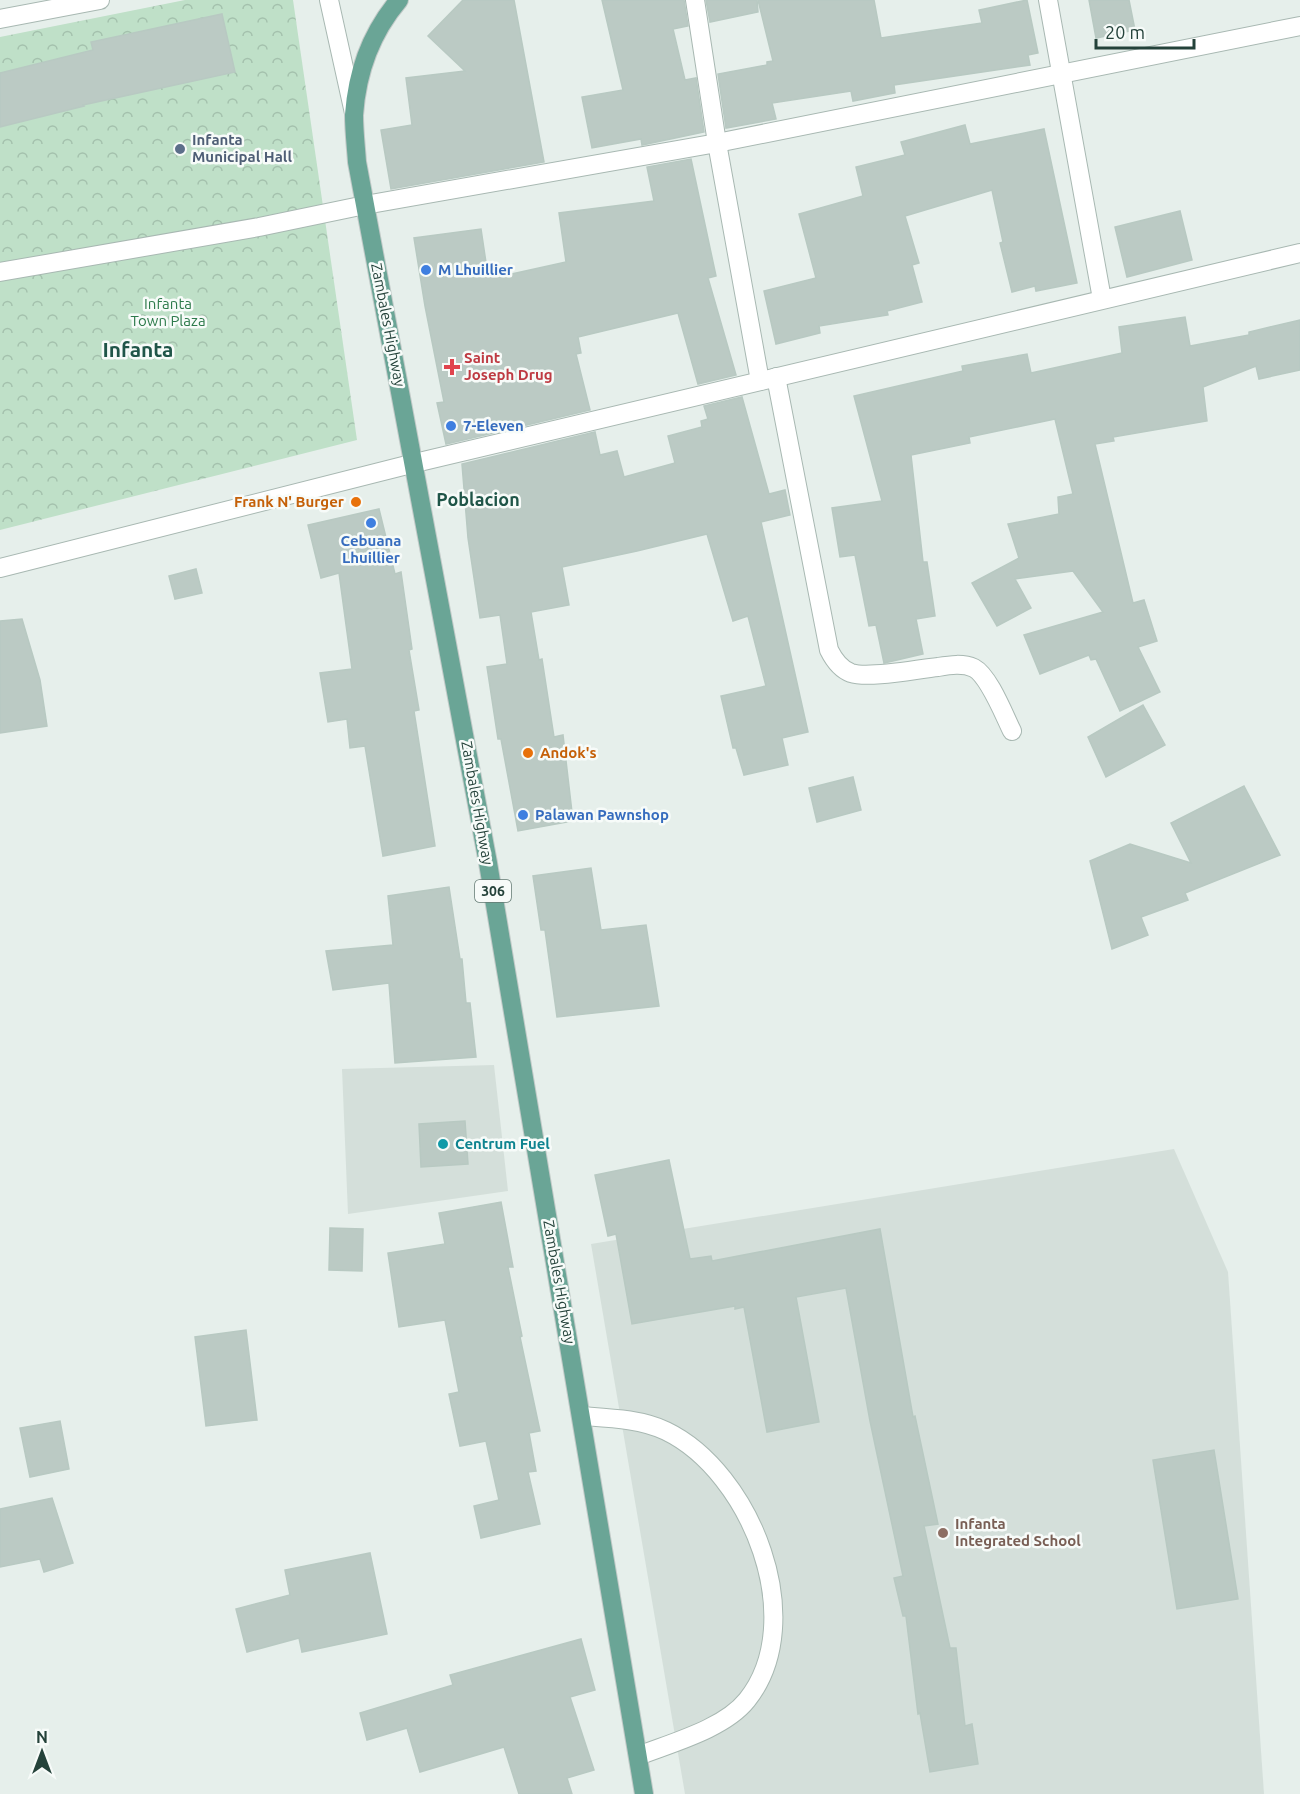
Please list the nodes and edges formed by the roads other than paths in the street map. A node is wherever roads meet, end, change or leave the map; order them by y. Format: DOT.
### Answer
graph roads {
  1 [pos="100,0"];
  2 [pos="329,0"];
  3 [pos="399,0"];
  4 [pos="695,0"];
  5 [pos="1048,0"];
  6 [pos="0,19"];
  7 [pos="1300,26"];
  8 [pos="1061,75"];
  9 [pos="354,116"];
  10 [pos="717,143"];
  11 [pos="365,205"];
  12 [pos="1300,253"];
  13 [pos="0,272"];
  14 [pos="1102,299"];
  15 [pos="768,379"];
  16 [pos="415,463"];
  17 [pos="0,568"];
  18 [pos="1012,731"];
  19 [pos="582,1416"];
  20 [pos="638,1756"];
  21 [pos="644,1794"];
  1 -- 6 [label="street"];
  2 -- 9 [label="street"];
  3 -- 9 [label="main road, Zambales Highway / 306"];
  4 -- 10 [label="street"];
  5 -- 8 [label="street"];
  7 -- 8 [label="street"];
  8 -- 10 [label="street"];
  8 -- 14 [label="street"];
  9 -- 11 [label="main road, Zambales Highway / 306"];
  10 -- 11 [label="street"];
  10 -- 15 [label="street"];
  11 -- 13 [label="street"];
  11 -- 16 [label="main road, Zambales Highway / 306"];
  12 -- 14 [label="street"];
  14 -- 15 [label="street"];
  15 -- 16 [label="street"];
  15 -- 18 [label="street"];
  16 -- 17 [label="street"];
  16 -- 19 [label="main road, Zambales Highway / 306"];
  19 -- 20 [label="main road, Zambales Highway / 306"];
  19 -- 20 [label="street"];
  20 -- 21 [label="main road, Zambales Highway / 306"];
}
